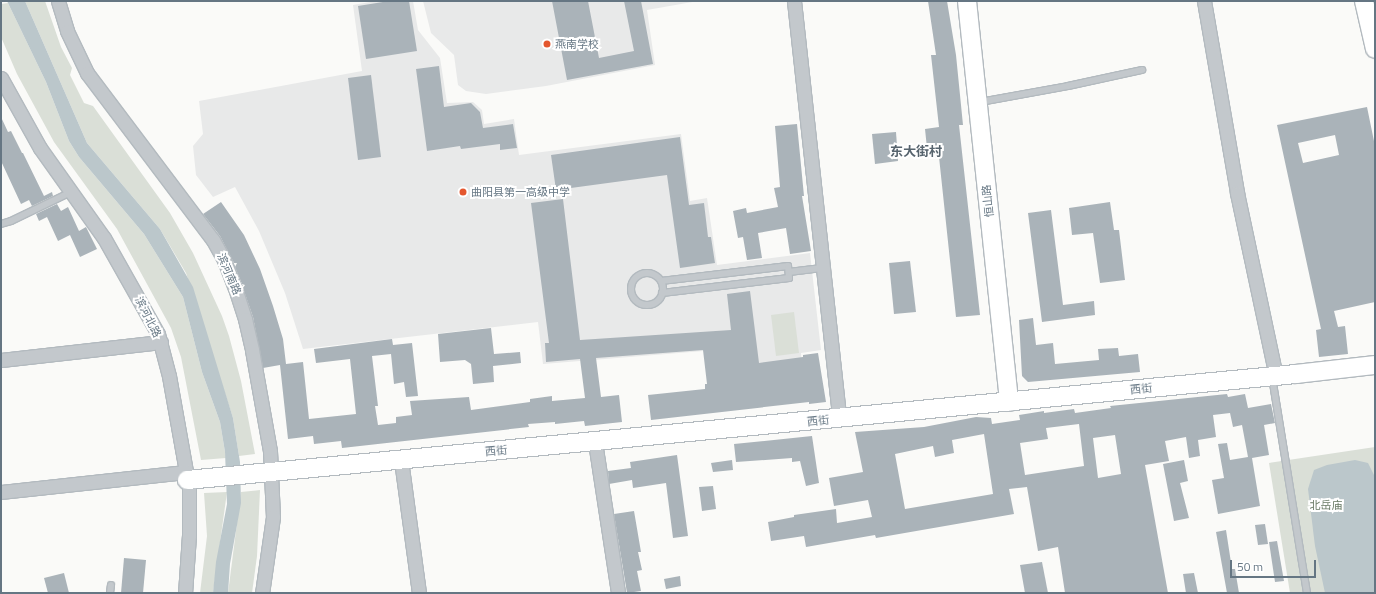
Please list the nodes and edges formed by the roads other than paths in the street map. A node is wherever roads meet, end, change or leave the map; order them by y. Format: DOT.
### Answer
graph roads {
  1 [pos="58,1"];
  2 [pos="794,1"];
  3 [pos="967,1"];
  4 [pos="1204,1"];
  5 [pos="1364,1"];
  6 [pos="1375,49"];
  7 [pos="1142,70"];
  8 [pos="1,78"];
  9 [pos="978,102"];
  10 [pos="71,192"];
  11 [pos="1,224"];
  12 [pos="824,268"];
  13 [pos="788,272"];
  14 [pos="661,281"];
  15 [pos="662,293"];
  16 [pos="161,342"];
  17 [pos="1,360"];
  18 [pos="1375,365"];
  19 [pos="1274,376"];
  20 [pos="1009,402"];
  21 [pos="840,418"];
  22 [pos="595,442"];
  23 [pos="401,460"];
  24 [pos="266,473"];
  25 [pos="191,477"];
  26 [pos="1,492"];
  27 [pos="111,584"];
  28 [pos="110,593"];
  29 [pos="185,593"];
  30 [pos="262,593"];
  31 [pos="419,593"];
  32 [pos="618,593"];
  33 [pos="1307,593"];
  1 -- 24 [label="street, 滨河南路"];
  2 -- 12 [label="street"];
  3 -- 9 [label="street, 恒山路"];
  4 -- 19 [label="street"];
  5 -- 6 [label="street"];
  7 -- 9 [label="lane"];
  8 -- 10 [label="street, 滨河北路"];
  9 -- 20 [label="street, 恒山路"];
  10 -- 11 [label="lane"];
  10 -- 16 [label="street, 滨河北路"];
  12 -- 13 [label="lane"];
  12 -- 21 [label="street"];
  13 -- 14 [label="lane"];
  13 -- 15 [label="lane"];
  14 -- 15 [label="lane"];
  14 -- 15 [label="lane"];
  16 -- 17 [label="street"];
  16 -- 25 [label="street, 滨河北路"];
  18 -- 19 [label="street, 西街"];
  19 -- 20 [label="street, 西街"];
  19 -- 33 [label="lane"];
  20 -- 21 [label="street, 西街"];
  21 -- 22 [label="street, 西街"];
  22 -- 23 [label="street, 西街"];
  22 -- 32 [label="street"];
  23 -- 24 [label="street, 西街"];
  23 -- 31 [label="street"];
  24 -- 25 [label="street, 西街"];
  24 -- 30 [label="street, 滨河南路"];
  25 -- 26 [label="street"];
  25 -- 29 [label="street, 滨河北路"];
  27 -- 28 [label="lane"];
}
